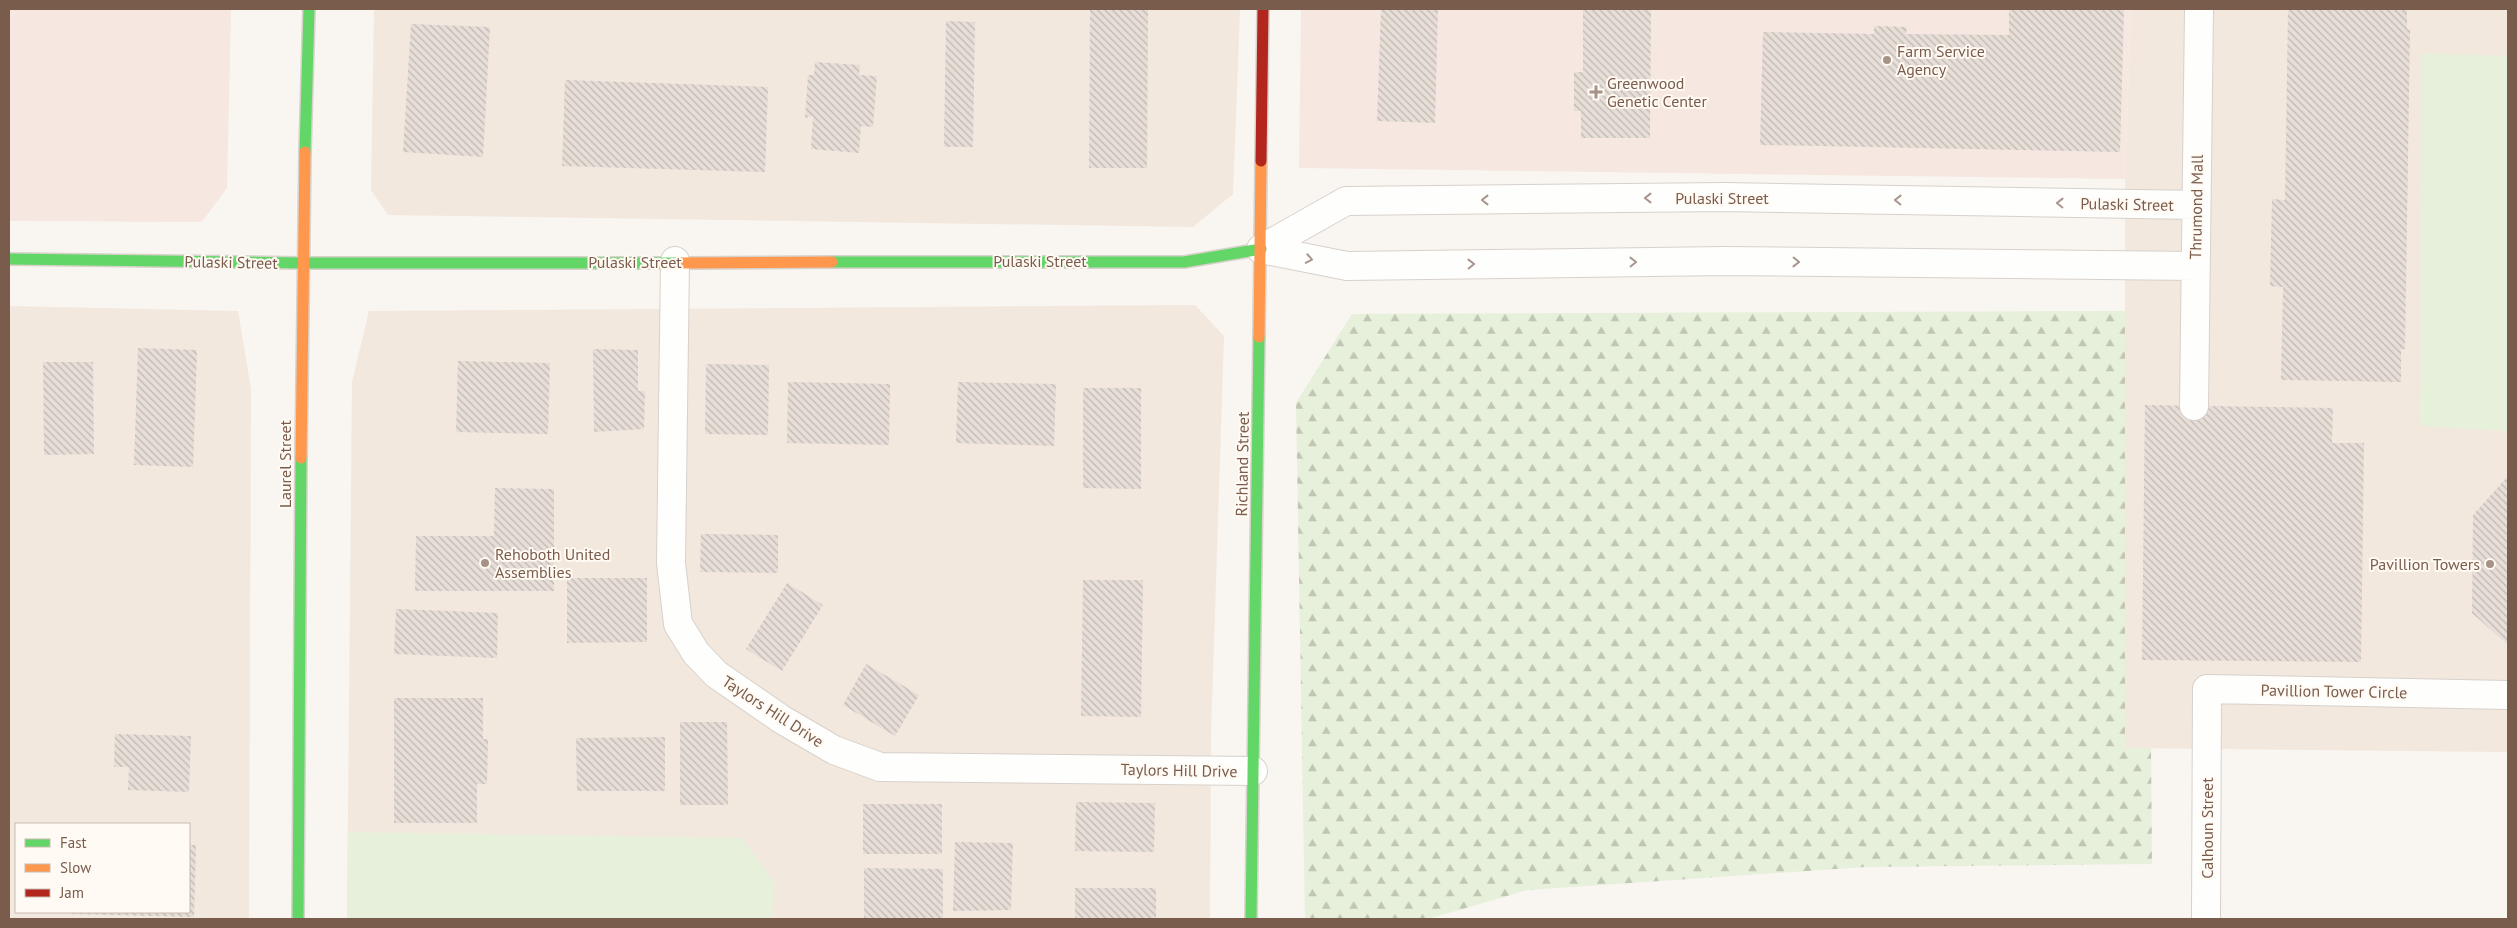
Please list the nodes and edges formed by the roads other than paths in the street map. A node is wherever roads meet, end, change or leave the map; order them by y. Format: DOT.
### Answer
graph roads {
  1 [pos="309,9"];
  2 [pos="1263,9"];
  3 [pos="2199,9"];
  4 [pos="2196,205"];
  5 [pos="1261,249"];
  6 [pos="9,259"];
  7 [pos="675,261"];
  8 [pos="302,264"];
  9 [pos="2196,266"];
  10 [pos="2194,406"];
  11 [pos="2508,695"];
  12 [pos="2207,737"];
  13 [pos="1253,771"];
  14 [pos="298,919"];
  15 [pos="1251,919"];
  16 [pos="2206,919"];
  1 -- 8 [label="street, Laurel Street"];
  2 -- 5 [label="street, Richland Street"];
  3 -- 4 [label="street, Thrumond Mall"];
  4 -- 5 [label="street, Pulaski Street, one-way"];
  4 -- 9 [label="street, Thrumond Mall"];
  5 -- 7 [label="street, Pulaski Street"];
  5 -- 9 [label="street, Pulaski Street, one-way"];
  5 -- 13 [label="street, Richland Street"];
  6 -- 8 [label="street, Pulaski Street"];
  7 -- 8 [label="street, Pulaski Street"];
  7 -- 13 [label="street, Taylors Hill Drive"];
  8 -- 14 [label="street, Laurel Street"];
  9 -- 10 [label="street, Thrumond Mall"];
  11 -- 12 [label="street, Pavillion Tower Circle"];
  12 -- 16 [label="street, Calhoun Street"];
  13 -- 15 [label="street, Richland Street"];
}
